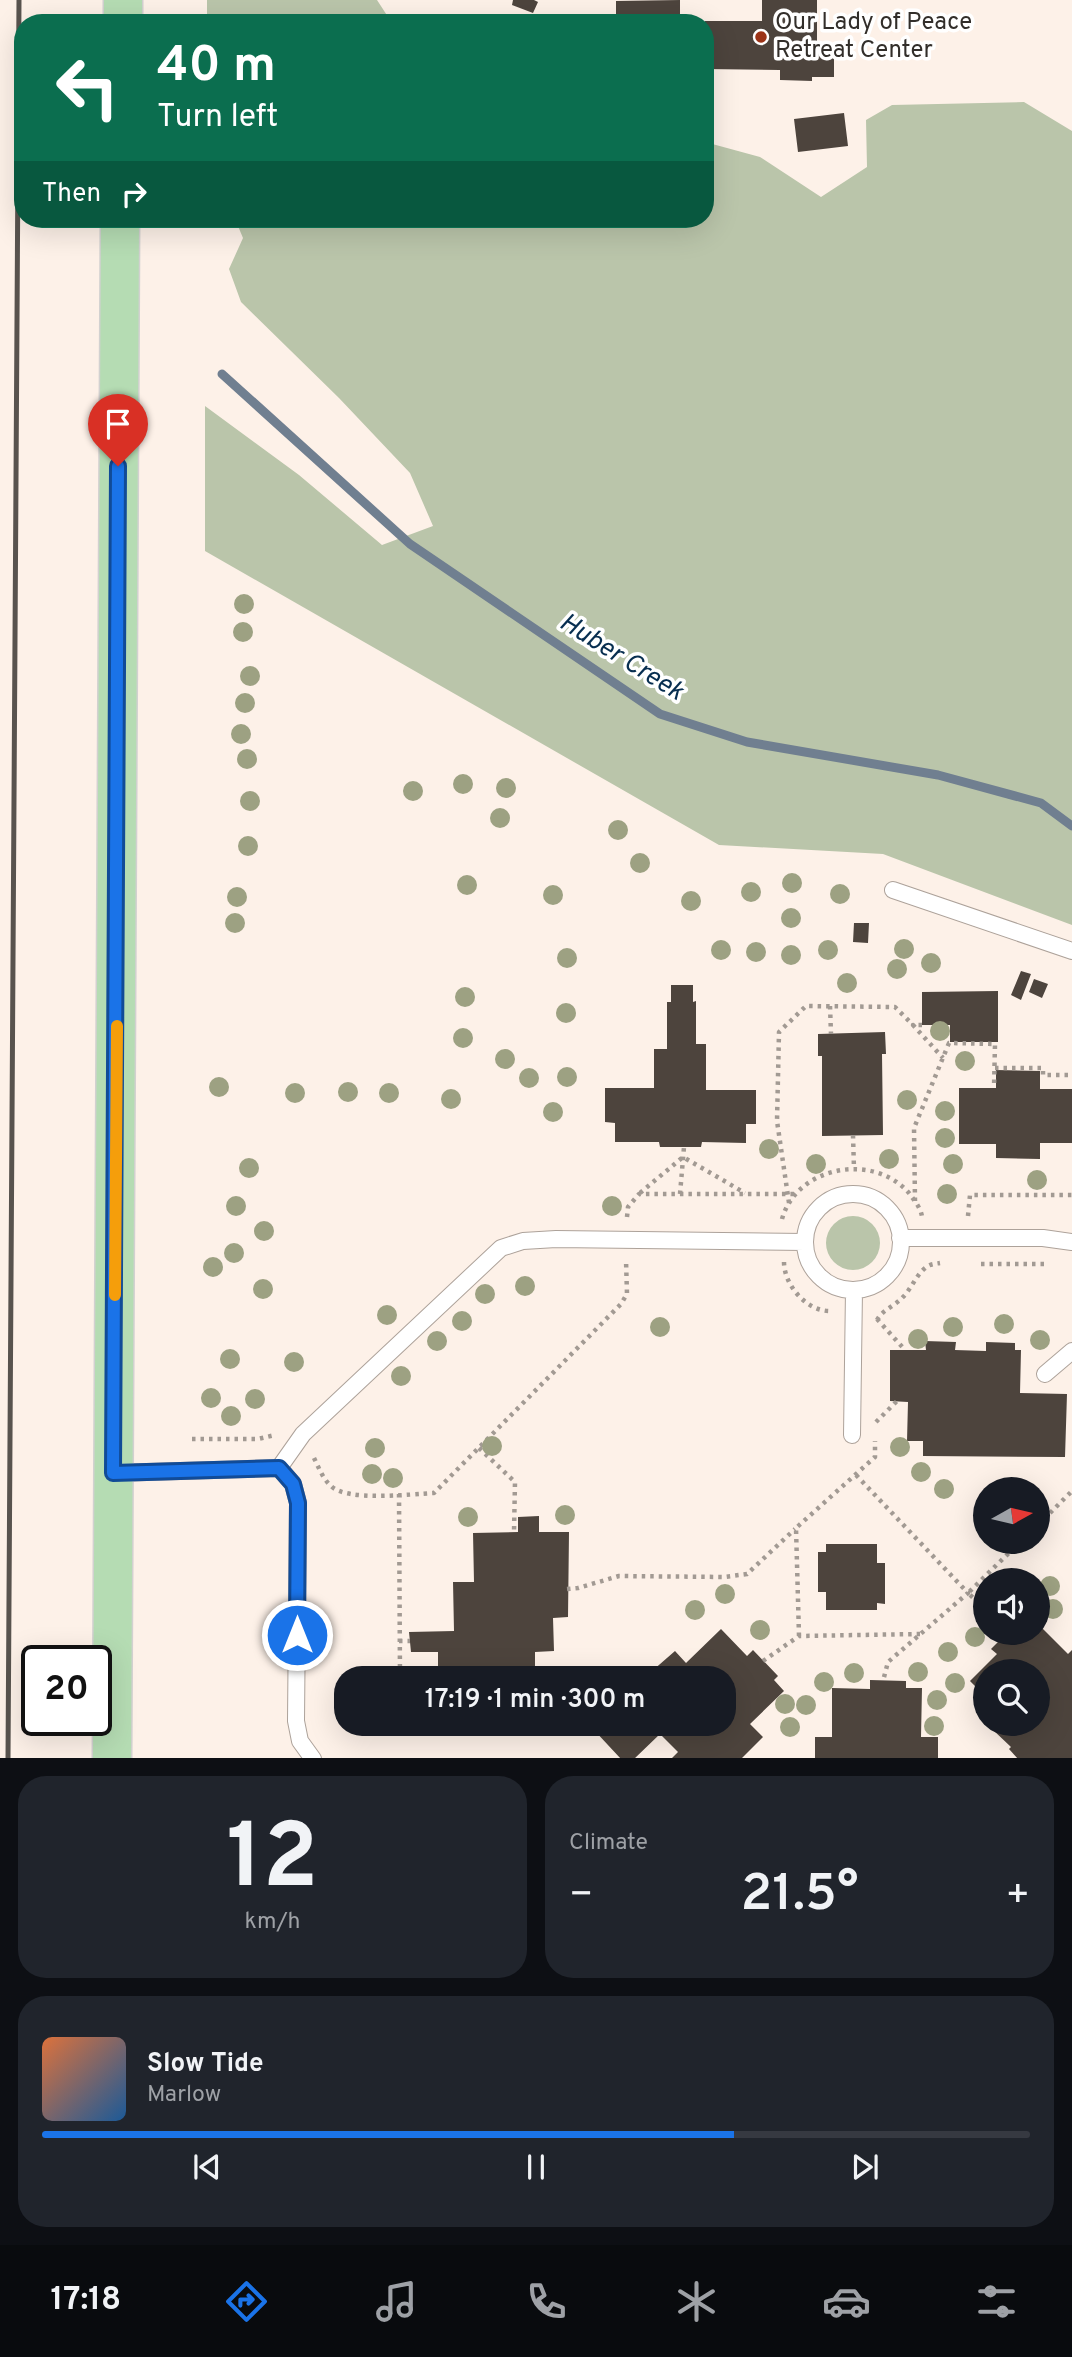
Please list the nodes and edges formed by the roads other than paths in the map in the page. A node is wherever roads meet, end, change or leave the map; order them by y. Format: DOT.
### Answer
graph roads {
  1 [pos="120,228"];
  2 [pos="892,890"];
  3 [pos="1072,951"];
  4 [pos="900,1238"];
  5 [pos="805,1242"];
  6 [pos="1072,1242"];
  7 [pos="854,1290"];
  8 [pos="1072,1351"];
  9 [pos="1045,1374"];
  10 [pos="852,1435"];
  11 [pos="279,1468"];
  12 [pos="113,1473"];
  13 [pos="112,1758"];
  14 [pos="312,1758"];
  1 -- 12 [label="main road"];
  2 -- 3 [label="lane"];
  4 -- 5 [label="lane"];
  4 -- 6 [label="lane"];
  4 -- 7 [label="lane"];
  5 -- 7 [label="lane"];
  5 -- 11 [label="lane"];
  7 -- 10 [label="lane"];
  8 -- 9 [label="lane"];
  11 -- 12 [label="lane"];
  11 -- 14 [label="lane"];
  12 -- 13 [label="main road"];
}
